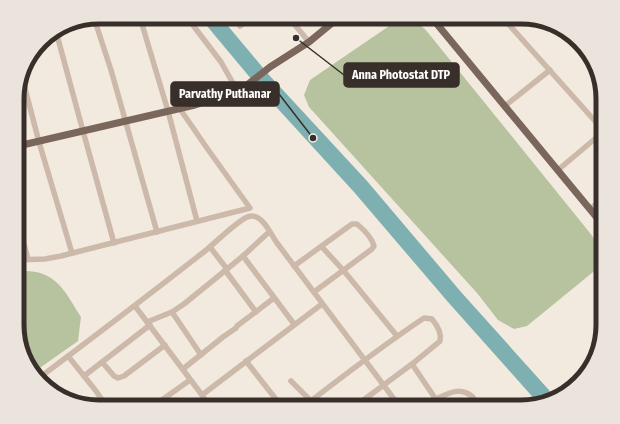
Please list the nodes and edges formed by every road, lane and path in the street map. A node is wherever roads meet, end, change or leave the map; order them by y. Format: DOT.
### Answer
graph roads {
  1 [pos="96,24"];
  2 [pos="142,24"];
  3 [pos="192,24"];
  4 [pos="243,24"];
  5 [pos="294,24"];
  6 [pos="330,24"];
  7 [pos="437,24"];
  8 [pos="508,24"];
  9 [pos="240,26"];
  10 [pos="58,37"];
  11 [pos="309,42"];
  12 [pos="550,70"];
  13 [pos="25,88"];
  14 [pos="238,92"];
  15 [pos="505,106"];
  16 [pos="180,109"];
  17 [pos="168,111"];
  18 [pos="125,122"];
  19 [pos="596,123"];
  20 [pos="83,131"];
  21 [pos="596,137"];
  22 [pos="39,142"];
  23 [pos="24,145"];
  24 [pos="558,170"];
  25 [pos="596,204"];
  26 [pos="590,209"];
  27 [pos="596,216"];
  28 [pos="197,221"];
  29 [pos="156,232"];
  30 [pos="269,232"];
  31 [pos="114,243"];
  32 [pos="24,244"];
  33 [pos="210,247"];
  34 [pos="322,247"];
  35 [pos="72,253"];
  36 [pos="242,256"];
  37 [pos="24,259"];
  38 [pos="28,259"];
  39 [pos="294,266"];
  40 [pos="226,269"];
  41 [pos="344,271"];
  42 [pos="314,292"];
  43 [pos="274,298"];
  44 [pos="322,304"];
  45 [pos="135,306"];
  46 [pos="172,312"];
  47 [pos="256,312"];
  48 [pos="148,324"];
  49 [pos="294,324"];
  50 [pos="397,336"];
  51 [pos="165,345"];
  52 [pos="201,355"];
  53 [pos="68,356"];
  54 [pos="364,360"];
  55 [pos="246,361"];
  56 [pos="102,362"];
  57 [pos="412,364"];
  58 [pos="183,369"];
  59 [pos="43,375"];
  60 [pos="84,376"];
  61 [pos="190,380"];
  62 [pos="291,381"];
  63 [pos="384,385"];
  64 [pos="202,394"];
  65 [pos="473,397"];
  66 [pos="436,399"];
  67 [pos="102,400"];
  68 [pos="162,400"];
  69 [pos="204,400"];
  70 [pos="277,400"];
  71 [pos="310,400"];
  72 [pos="312,400"];
  73 [pos="364,400"];
  74 [pos="395,400"];
  1 -- 18 [label="street"];
  2 -- 17 [label="street"];
  3 -- 14 [label="street"];
  4 -- 9 [label="street"];
  5 -- 11 [label="street"];
  6 -- 11 [label="main road"];
  7 -- 15 [label="main road"];
  8 -- 12 [label="street"];
  10 -- 20 [label="street"];
  11 -- 14 [label="main road"];
  12 -- 15 [label="street"];
  12 -- 19 [label="street"];
  13 -- 22 [label="street"];
  14 -- 16 [label="main road"];
  15 -- 24 [label="main road"];
  16 -- 17 [label="main road"];
  16 -- 28 [label="street"];
  17 -- 18 [label="main road"];
  17 -- 28 [label="street"];
  18 -- 20 [label="main road"];
  18 -- 29 [label="street"];
  20 -- 22 [label="main road"];
  20 -- 31 [label="street"];
  21 -- 24 [label="street"];
  22 -- 23 [label="main road"];
  22 -- 35 [label="street"];
  24 -- 26 [label="main road"];
  25 -- 26 [label="street"];
  26 -- 27 [label="main road"];
  28 -- 29 [label="street"];
  29 -- 31 [label="street"];
  30 -- 33 [label="street"];
  30 -- 36 [label="street"];
  30 -- 39 [label="street"];
  31 -- 35 [label="street"];
  32 -- 38 [label="street"];
  33 -- 40 [label="street"];
  33 -- 45 [label="street"];
  34 -- 39 [label="street"];
  34 -- 41 [label="street"];
  34 -- 41 [label="street"];
  35 -- 38 [label="street"];
  36 -- 40 [label="street"];
  36 -- 43 [label="street"];
  37 -- 38 [label="street"];
  39 -- 42 [label="street"];
  40 -- 46 [label="street"];
  40 -- 47 [label="street"];
  41 -- 42 [label="street"];
  41 -- 50 [label="street"];
  42 -- 44 [label="street"];
  43 -- 47 [label="street"];
  43 -- 49 [label="street"];
  44 -- 49 [label="street"];
  44 -- 54 [label="street"];
  45 -- 48 [label="street"];
  45 -- 53 [label="street"];
  46 -- 48 [label="street"];
  46 -- 52 [label="street"];
  47 -- 52 [label="street"];
  48 -- 51 [label="street"];
  48 -- 56 [label="street"];
  49 -- 55 [label="street"];
  50 -- 54 [label="street"];
  50 -- 57 [label="street"];
  51 -- 56 [label="street"];
  51 -- 58 [label="street"];
  52 -- 58 [label="street"];
  53 -- 59 [label="street"];
  53 -- 60 [label="street"];
  54 -- 63 [label="street"];
  54 -- 72 [label="street"];
  55 -- 64 [label="street"];
  55 -- 70 [label="street"];
  56 -- 60 [label="street"];
  57 -- 63 [label="street"];
  57 -- 66 [label="street"];
  58 -- 61 [label="street"];
  60 -- 67 [label="street"];
  61 -- 64 [label="street"];
  61 -- 68 [label="street"];
  62 -- 71 [label="street"];
  63 -- 73 [label="street"];
  63 -- 74 [label="street"];
  64 -- 69 [label="street"];
  65 -- 66 [label="street"];
}
